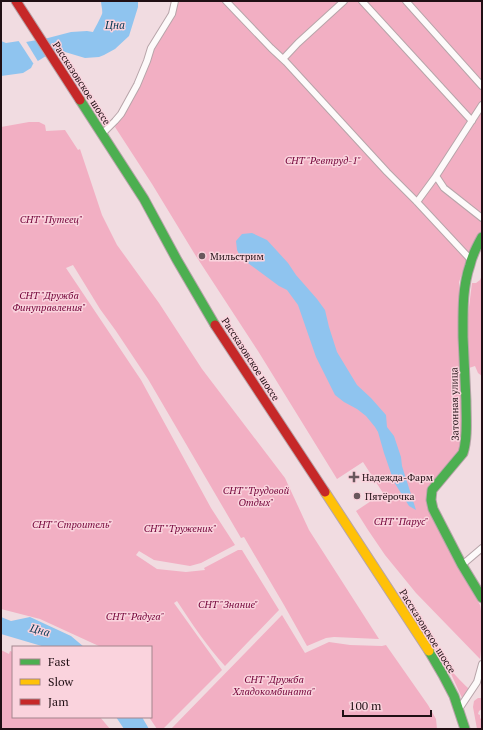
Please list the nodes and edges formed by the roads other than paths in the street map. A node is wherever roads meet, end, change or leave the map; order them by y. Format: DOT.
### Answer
graph roads {
  1 [pos="16,1"];
  2 [pos="175,1"];
  3 [pos="226,1"];
  4 [pos="344,1"];
  5 [pos="362,1"];
  6 [pos="406,1"];
  7 [pos="283,59"];
  8 [pos="482,86"];
  9 [pos="482,105"];
  10 [pos="472,121"];
  11 [pos="102,134"];
  12 [pos="436,176"];
  13 [pos="417,202"];
  14 [pos="482,218"];
  15 [pos="482,237"];
  16 [pos="471,260"];
  17 [pos="482,548"];
  18 [pos="462,565"];
  19 [pos="482,598"];
  20 [pos="482,664"];
  21 [pos="477,682"];
  22 [pos="482,688"];
  23 [pos="459,710"];
  24 [pos="465,729"];
  1 -- 11 [label="main road, Рассказовское шоссе"];
  2 -- 11 [label="street"];
  3 -- 7 [label="street"];
  4 -- 7 [label="street"];
  5 -- 10 [label="street"];
  6 -- 8 [label="street"];
  7 -- 13 [label="street"];
  9 -- 10 [label="street"];
  10 -- 12 [label="street"];
  11 -- 23 [label="main road, Рассказовское шоссе"];
  12 -- 13 [label="street"];
  12 -- 14 [label="street"];
  13 -- 16 [label="street"];
  15 -- 16 [label="main road, Затонная улица"];
  16 -- 18 [label="main road, Затонная улица"];
  17 -- 18 [label="street"];
  18 -- 19 [label="main road, Затонная улица"];
  20 -- 21 [label="street"];
  21 -- 22 [label="street"];
  21 -- 23 [label="street"];
  23 -- 24 [label="main road, Рассказовское шоссе"];
}
